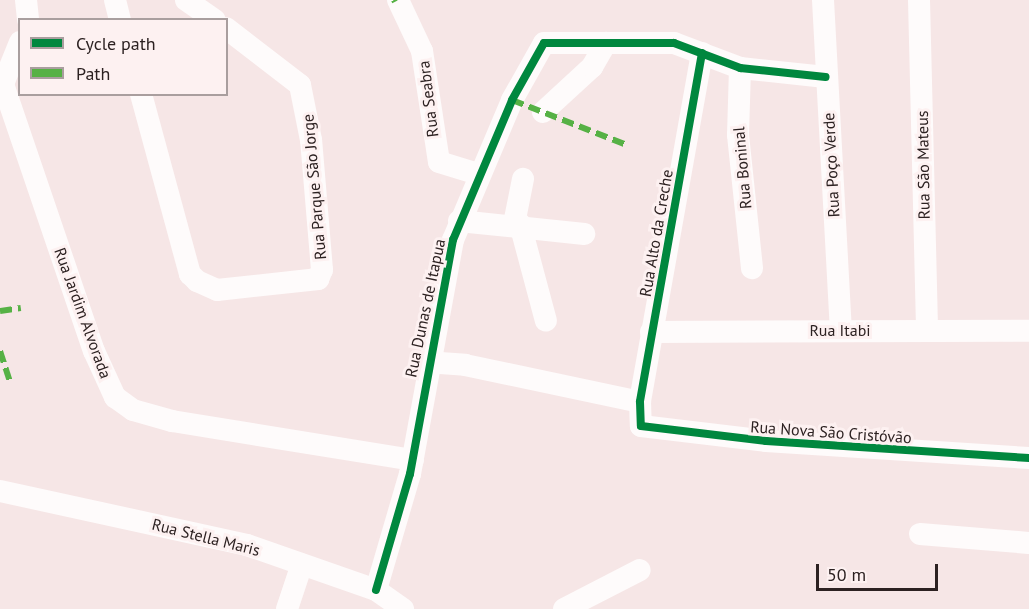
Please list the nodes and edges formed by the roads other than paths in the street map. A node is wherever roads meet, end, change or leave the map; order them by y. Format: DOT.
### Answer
graph roads {
  1 [pos="26,0"];
  2 [pos="115,0"];
  3 [pos="186,0"];
  4 [pos="823,0"];
  5 [pos="919,0"];
  6 [pos="396,1"];
  7 [pos="28,18"];
  8 [pos="120,18"];
  9 [pos="211,18"];
  10 [pos="228,30"];
  11 [pos="606,43"];
  12 [pos="18,47"];
  13 [pos="702,53"];
  14 [pos="740,68"];
  15 [pos="826,78"];
  16 [pos="1,86"];
  17 [pos="142,96"];
  18 [pos="543,112"];
  19 [pos="478,174"];
  20 [pos="523,179"];
  21 [pos="459,221"];
  22 [pos="517,224"];
  23 [pos="584,234"];
  24 [pos="752,268"];
  25 [pos="546,321"];
  26 [pos="841,330"];
  27 [pos="927,330"];
  28 [pos="1029,331"];
  29 [pos="651,332"];
  30 [pos="426,362"];
  31 [pos="639,410"];
  32 [pos="1029,458"];
  33 [pos="413,460"];
  34 [pos="0,491"];
  35 [pos="920,534"];
  36 [pos="1029,543"];
  37 [pos="302,564"];
  38 [pos="640,570"];
  39 [pos="376,590"];
  40 [pos="287,609"];
  41 [pos="403,609"];
  42 [pos="564,609"];
  1 -- 7 [label="street"];
  2 -- 8 [label="street"];
  3 -- 9 [label="street"];
  4 -- 15 [label="street, Rua Poço Verde"];
  5 -- 27 [label="street, Rua São Mateus"];
  6 -- 19 [label="street, Rua Seabra"];
  10 -- 17 [label="street, Rua Parque São Jorge"];
  11 -- 13 [label="street"];
  11 -- 18 [label="street"];
  11 -- 19 [label="street, Rua Dunas de Itapua"];
  12 -- 16 [label="street, Rua Jardim Alvorada"];
  13 -- 14 [label="street"];
  13 -- 29 [label="street, Rua Alto da Creche"];
  14 -- 15 [label="street"];
  14 -- 24 [label="street, Rua Boninal"];
  15 -- 26 [label="street, Rua Poço Verde"];
  16 -- 33 [label="street, Rua Jardim Alvorada"];
  19 -- 21 [label="street, Rua Dunas de Itapua"];
  20 -- 22 [label="street"];
  21 -- 22 [label="street"];
  21 -- 30 [label="street, Rua Dunas de Itapua"];
  22 -- 23 [label="street"];
  22 -- 25 [label="street"];
  26 -- 27 [label="street, Rua Itabi"];
  26 -- 29 [label="street, Rua Itabi"];
  27 -- 28 [label="street, Rua Itabi"];
  29 -- 31 [label="street, Rua Alto da Creche"];
  30 -- 31 [label="street"];
  30 -- 33 [label="street, Rua Dunas de Itapua"];
  31 -- 32 [label="street, Rua Nova São Cristóvão"];
  33 -- 39 [label="street, Rua Dunas de Itapua"];
  34 -- 37 [label="street, Rua Stella Maris"];
  35 -- 36 [label="street"];
  37 -- 39 [label="street, Rua Stella Maris"];
  37 -- 40 [label="street"];
  38 -- 42 [label="street"];
  39 -- 41 [label="street, Rua Stella Maris"];
}
